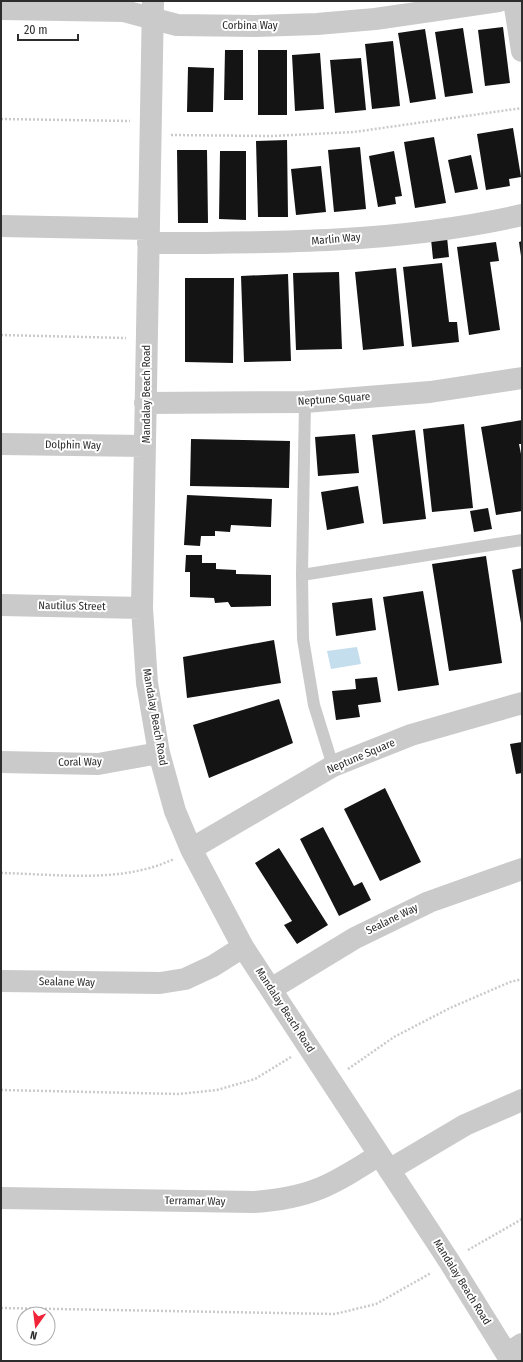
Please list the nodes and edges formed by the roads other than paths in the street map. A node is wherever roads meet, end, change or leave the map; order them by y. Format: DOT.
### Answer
graph roads {
  1 [pos="499,1"];
  2 [pos="514,1"];
  3 [pos="1,9"];
  4 [pos="153,10"];
  5 [pos="522,51"];
  6 [pos="522,215"];
  7 [pos="1,226"];
  8 [pos="149,236"];
  9 [pos="522,378"];
  10 [pos="305,402"];
  11 [pos="145,403"];
  12 [pos="1,444"];
  13 [pos="145,446"];
  14 [pos="522,540"];
  15 [pos="302,575"];
  16 [pos="1,605"];
  17 [pos="142,608"];
  18 [pos="522,703"];
  19 [pos="159,753"];
  20 [pos="1,762"];
  21 [pos="333,766"];
  22 [pos="191,849"];
  23 [pos="522,869"];
  24 [pos="243,947"];
  25 [pos="1,981"];
  26 [pos="271,989"];
  27 [pos="522,1100"];
  28 [pos="384,1163"];
  29 [pos="1,1198"];
  30 [pos="513,1353"];
  1 -- 4 [label="street, Corbina Way"];
  2 -- 5 [label="street"];
  3 -- 4 [label="street, Corbina Way"];
  4 -- 8 [label="street, Mandalay Beach Road"];
  6 -- 8 [label="street, Marlin Way"];
  7 -- 8 [label="street, Marlin Way"];
  8 -- 11 [label="street, Mandalay Beach Road"];
  9 -- 10 [label="street, Neptune Square"];
  10 -- 11 [label="street, Neptune Square"];
  10 -- 15 [label="lane"];
  11 -- 13 [label="street, Mandalay Beach Road"];
  12 -- 13 [label="street, Dolphin Way"];
  13 -- 17 [label="street, Mandalay Beach Road"];
  14 -- 15 [label="lane"];
  15 -- 21 [label="lane"];
  16 -- 17 [label="street, Nautilus Street"];
  17 -- 19 [label="street, Mandalay Beach Road"];
  18 -- 21 [label="street, Neptune Square"];
  19 -- 20 [label="street, Coral Way"];
  19 -- 22 [label="street, Mandalay Beach Road"];
  21 -- 22 [label="street, Neptune Square"];
  22 -- 24 [label="street, Mandalay Beach Road"];
  23 -- 26 [label="street, Sealane Way"];
  24 -- 25 [label="street, Sealane Way"];
  24 -- 26 [label="street, Mandalay Beach Road"];
  26 -- 28 [label="street, Mandalay Beach Road"];
  27 -- 28 [label="street, Terramar Way"];
  28 -- 29 [label="street, Terramar Way"];
  28 -- 30 [label="street, Mandalay Beach Road"];
}
